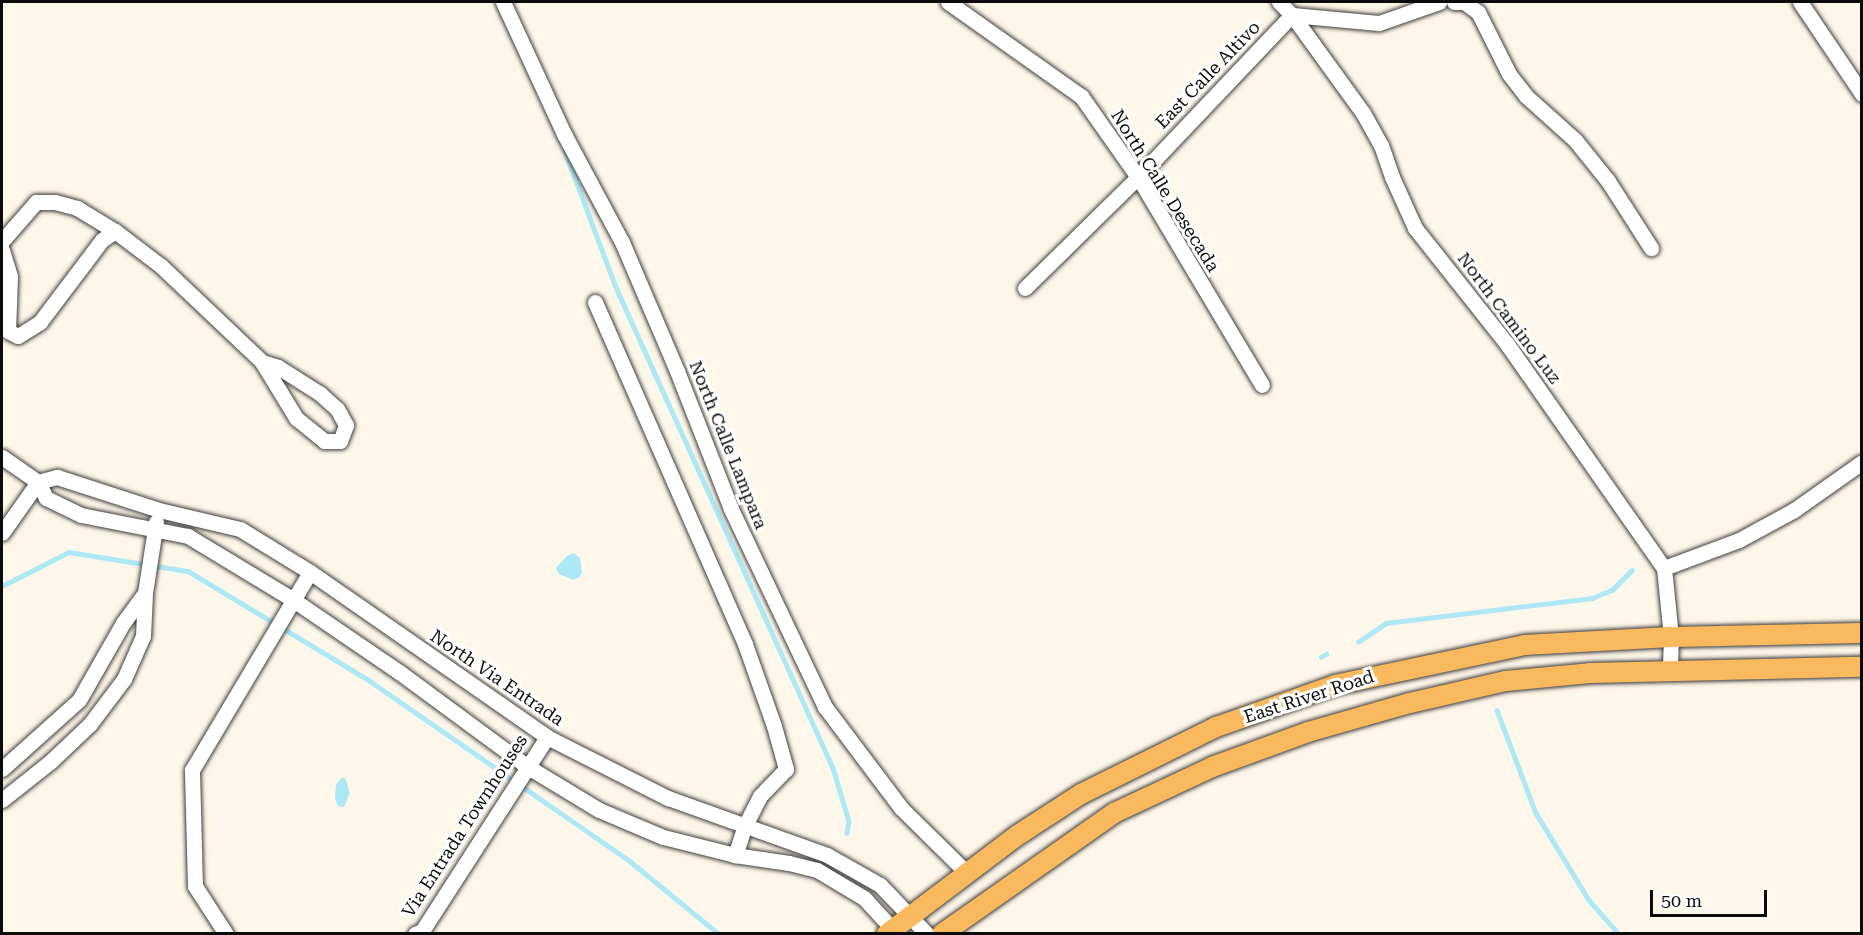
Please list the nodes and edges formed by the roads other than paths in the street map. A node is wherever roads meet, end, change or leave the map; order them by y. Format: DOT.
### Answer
graph roads {
  1 [pos="502,2"];
  2 [pos="948,2"];
  3 [pos="1279,2"];
  4 [pos="1439,2"];
  5 [pos="1454,2"];
  6 [pos="1800,2"];
  7 [pos="1292,15"];
  8 [pos="1862,94"];
  9 [pos="1138,177"];
  10 [pos="115,231"];
  11 [pos="2,241"];
  12 [pos="1651,248"];
  13 [pos="2,250"];
  14 [pos="1025,288"];
  15 [pos="595,302"];
  16 [pos="5,334"];
  17 [pos="262,362"];
  18 [pos="1262,385"];
  19 [pos="2,457"];
  20 [pos="1862,462"];
  21 [pos="38,482"];
  22 [pos="159,510"];
  23 [pos="154,529"];
  24 [pos="2,533"];
  25 [pos="1664,568"];
  26 [pos="310,572"];
  27 [pos="145,593"];
  28 [pos="292,599"];
  29 [pos="1862,633"];
  30 [pos="1671,637"];
  31 [pos="1862,667"];
  32 [pos="1670,670"];
  33 [pos="72,706"];
  34 [pos="90,724"];
  35 [pos="547,737"];
  36 [pos="528,767"];
  37 [pos="2,769"];
  38 [pos="2,800"];
  39 [pos="745,825"];
  40 [pos="735,855"];
  41 [pos="966,872"];
  42 [pos="910,914"];
  43 [pos="892,932"];
  44 [pos="226,933"];
  45 [pos="415,933"];
  46 [pos="927,933"];
  47 [pos="942,933"];
  1 -- 41 [label="street, North Calle Lampara"];
  2 -- 9 [label="street, North Calle Desecada"];
  3 -- 7 [label="street, North Camino Luz"];
  4 -- 7 [label="street"];
  5 -- 12 [label="street"];
  6 -- 8 [label="street"];
  7 -- 9 [label="street, East Calle Altivo"];
  7 -- 25 [label="street, North Camino Luz"];
  9 -- 14 [label="street, East Calle Altivo"];
  9 -- 18 [label="street, North Calle Desecada"];
  10 -- 11 [label="street"];
  10 -- 16 [label="street"];
  10 -- 17 [label="street"];
  13 -- 16 [label="street"];
  15 -- 39 [label="street"];
  17 -- 17 [label="street"];
  19 -- 21 [label="street"];
  20 -- 25 [label="street"];
  21 -- 22 [label="street, North Via Entrada"];
  21 -- 23 [label="street"];
  21 -- 24 [label="street"];
  22 -- 23 [label="street"];
  22 -- 26 [label="street, North Via Entrada"];
  23 -- 27 [label="street"];
  23 -- 28 [label="street"];
  25 -- 30 [label="street, North Camino Luz"];
  26 -- 28 [label="street"];
  26 -- 35 [label="street, North Via Entrada"];
  27 -- 33 [label="street"];
  27 -- 34 [label="street"];
  28 -- 36 [label="street"];
  28 -- 44 [label="street"];
  29 -- 30 [label="main road, East River Road"];
  30 -- 32 [label="street, North Camino Luz"];
  30 -- 41 [label="main road, East River Road"];
  31 -- 32 [label="main road, East River Road"];
  32 -- 47 [label="main road, East River Road"];
  33 -- 34 [label="street"];
  33 -- 37 [label="street"];
  34 -- 38 [label="street"];
  35 -- 36 [label="street, Via Entrada Townhouses"];
  35 -- 39 [label="street, North Via Entrada"];
  36 -- 40 [label="street"];
  36 -- 45 [label="street, Via Entrada Townhouses"];
  39 -- 40 [label="street"];
  39 -- 42 [label="street, North Via Entrada"];
  40 -- 43 [label="street"];
  41 -- 42 [label="main road, East River Road"];
  42 -- 43 [label="main road, East River Road"];
  42 -- 46 [label="street, North Via Entrada"];
}
